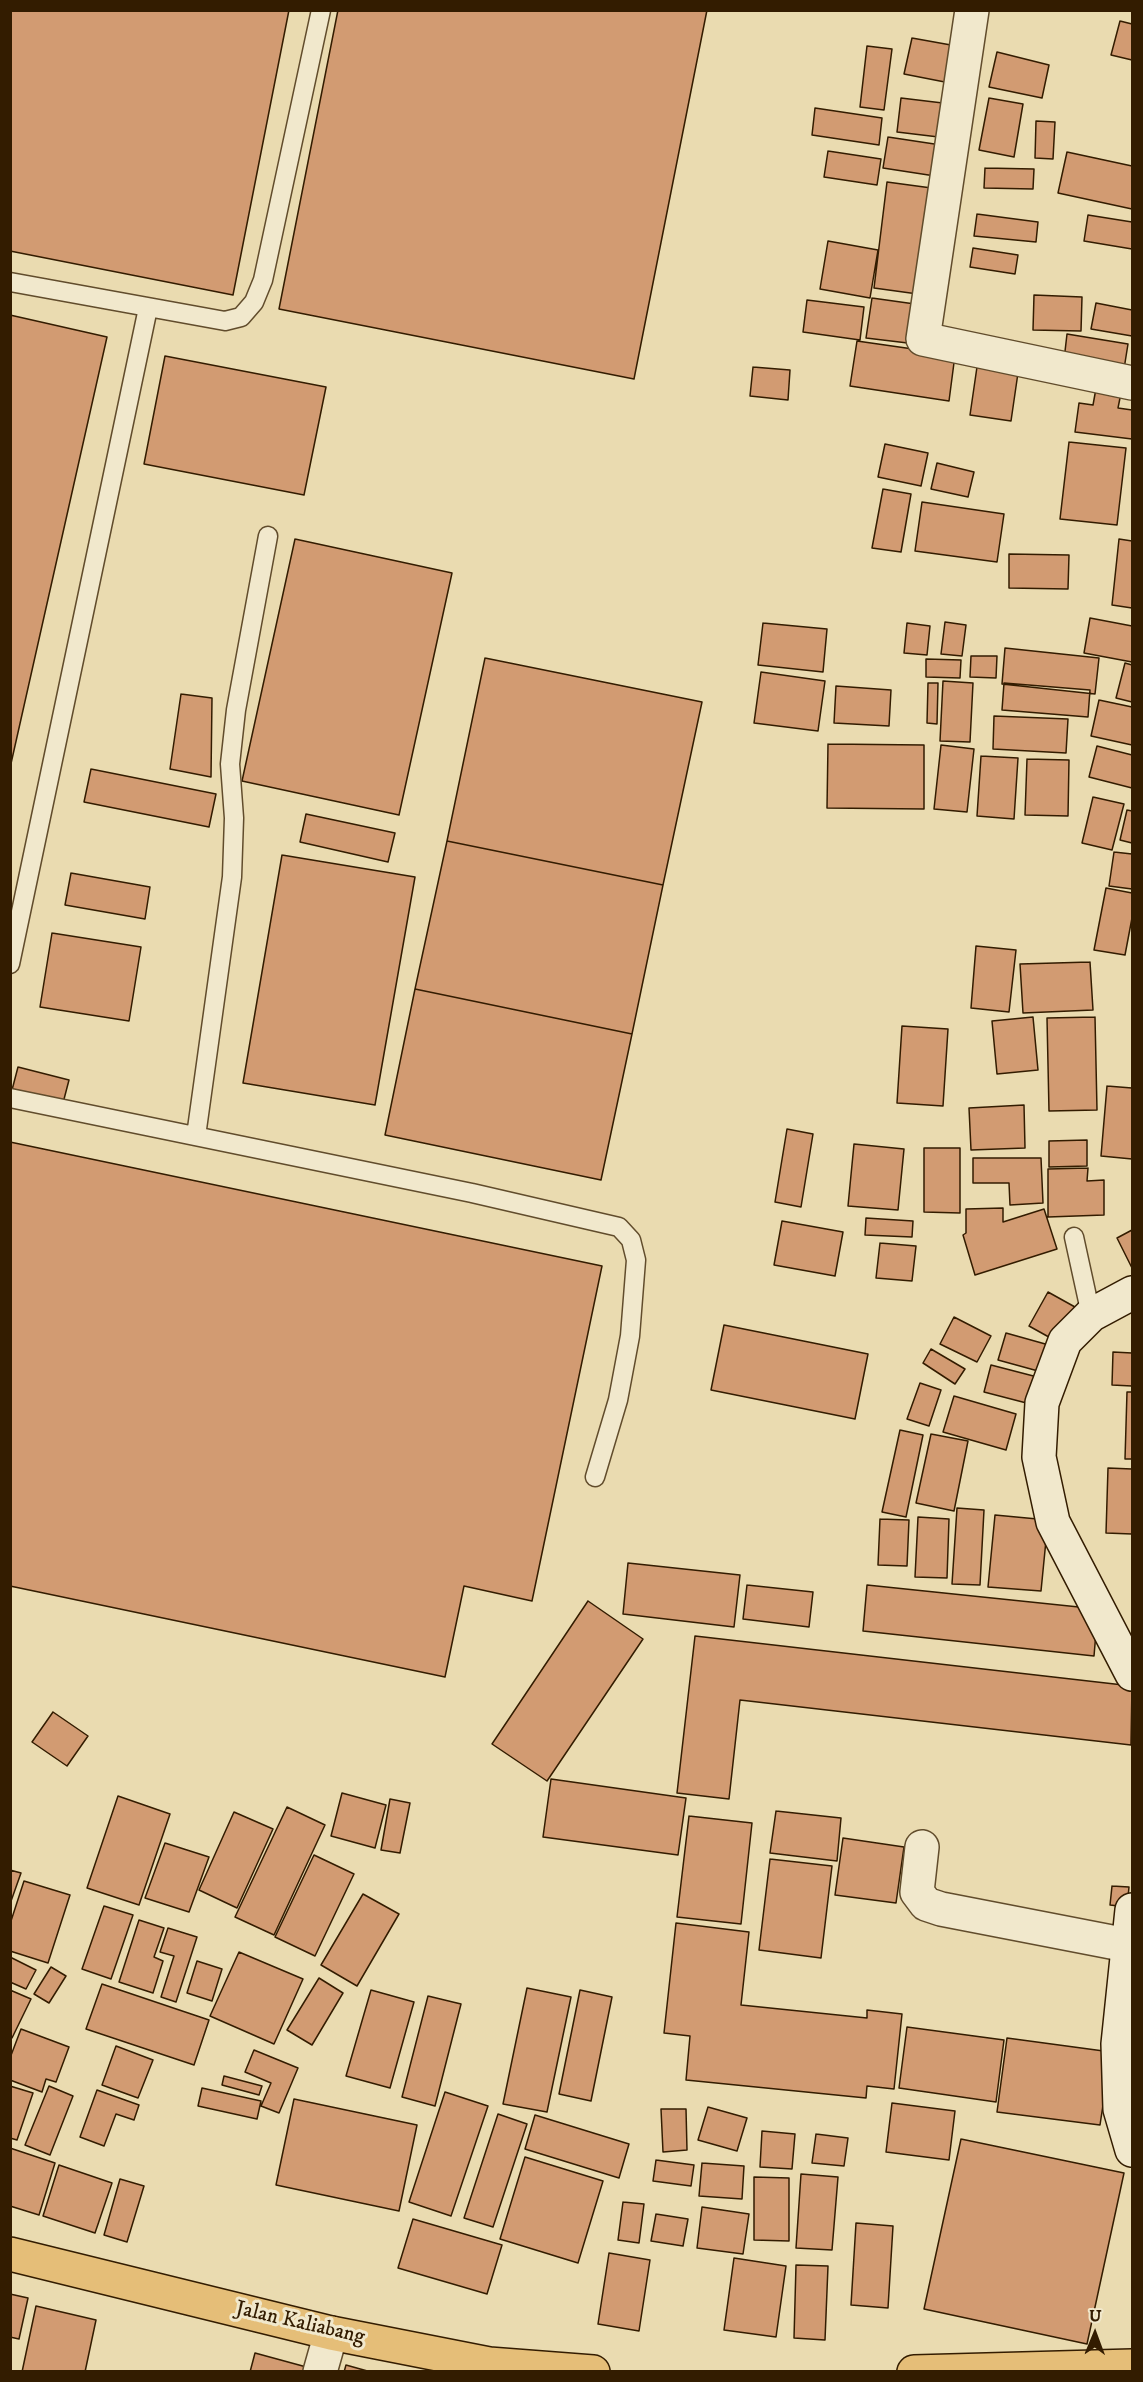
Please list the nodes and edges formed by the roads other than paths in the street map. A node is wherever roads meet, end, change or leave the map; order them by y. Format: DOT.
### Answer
graph roads {
  1 [pos="321,10"];
  2 [pos="972,10"];
  3 [pos="10,282"];
  4 [pos="148,308"];
  5 [pos="1132,383"];
  6 [pos="268,536"];
  7 [pos="10,963"];
  8 [pos="10,1098"];
  9 [pos="196,1136"];
  10 [pos="1074,1237"];
  11 [pos="1132,1293"];
  12 [pos="1091,1315"];
  13 [pos="595,1477"];
  14 [pos="1132,1674"];
  15 [pos="922,1847"];
  16 [pos="1132,1911"];
  17 [pos="1131,1946"];
  18 [pos="1132,2150"];
  19 [pos="10,2254"];
  20 [pos="331,2333"];
  21 [pos="431,2362"];
  22 [pos="1132,2366"];
  23 [pos="487,2368"];
  24 [pos="320,2372"];
  25 [pos="593,2372"];
  26 [pos="914,2372"];
  1 -- 4 [label="lane"];
  2 -- 5 [label="street"];
  3 -- 4 [label="lane"];
  4 -- 7 [label="lane"];
  6 -- 9 [label="lane"];
  8 -- 9 [label="lane"];
  9 -- 13 [label="lane"];
  10 -- 12 [label="lane"];
  11 -- 12 [label="street"];
  12 -- 14 [label="street"];
  15 -- 17 [label="street"];
  16 -- 17 [label="street"];
  17 -- 18 [label="street"];
  19 -- 20 [label="main road, Jalan Kaliabang"];
  20 -- 21 [label="main road, Jalan Kaliabang"];
  20 -- 24 [label="street"];
  21 -- 23 [label="main road, Jalan Kaliabang"];
  22 -- 26 [label="main road"];
  23 -- 25 [label="main road, Jalan Kaliabang"];
}
